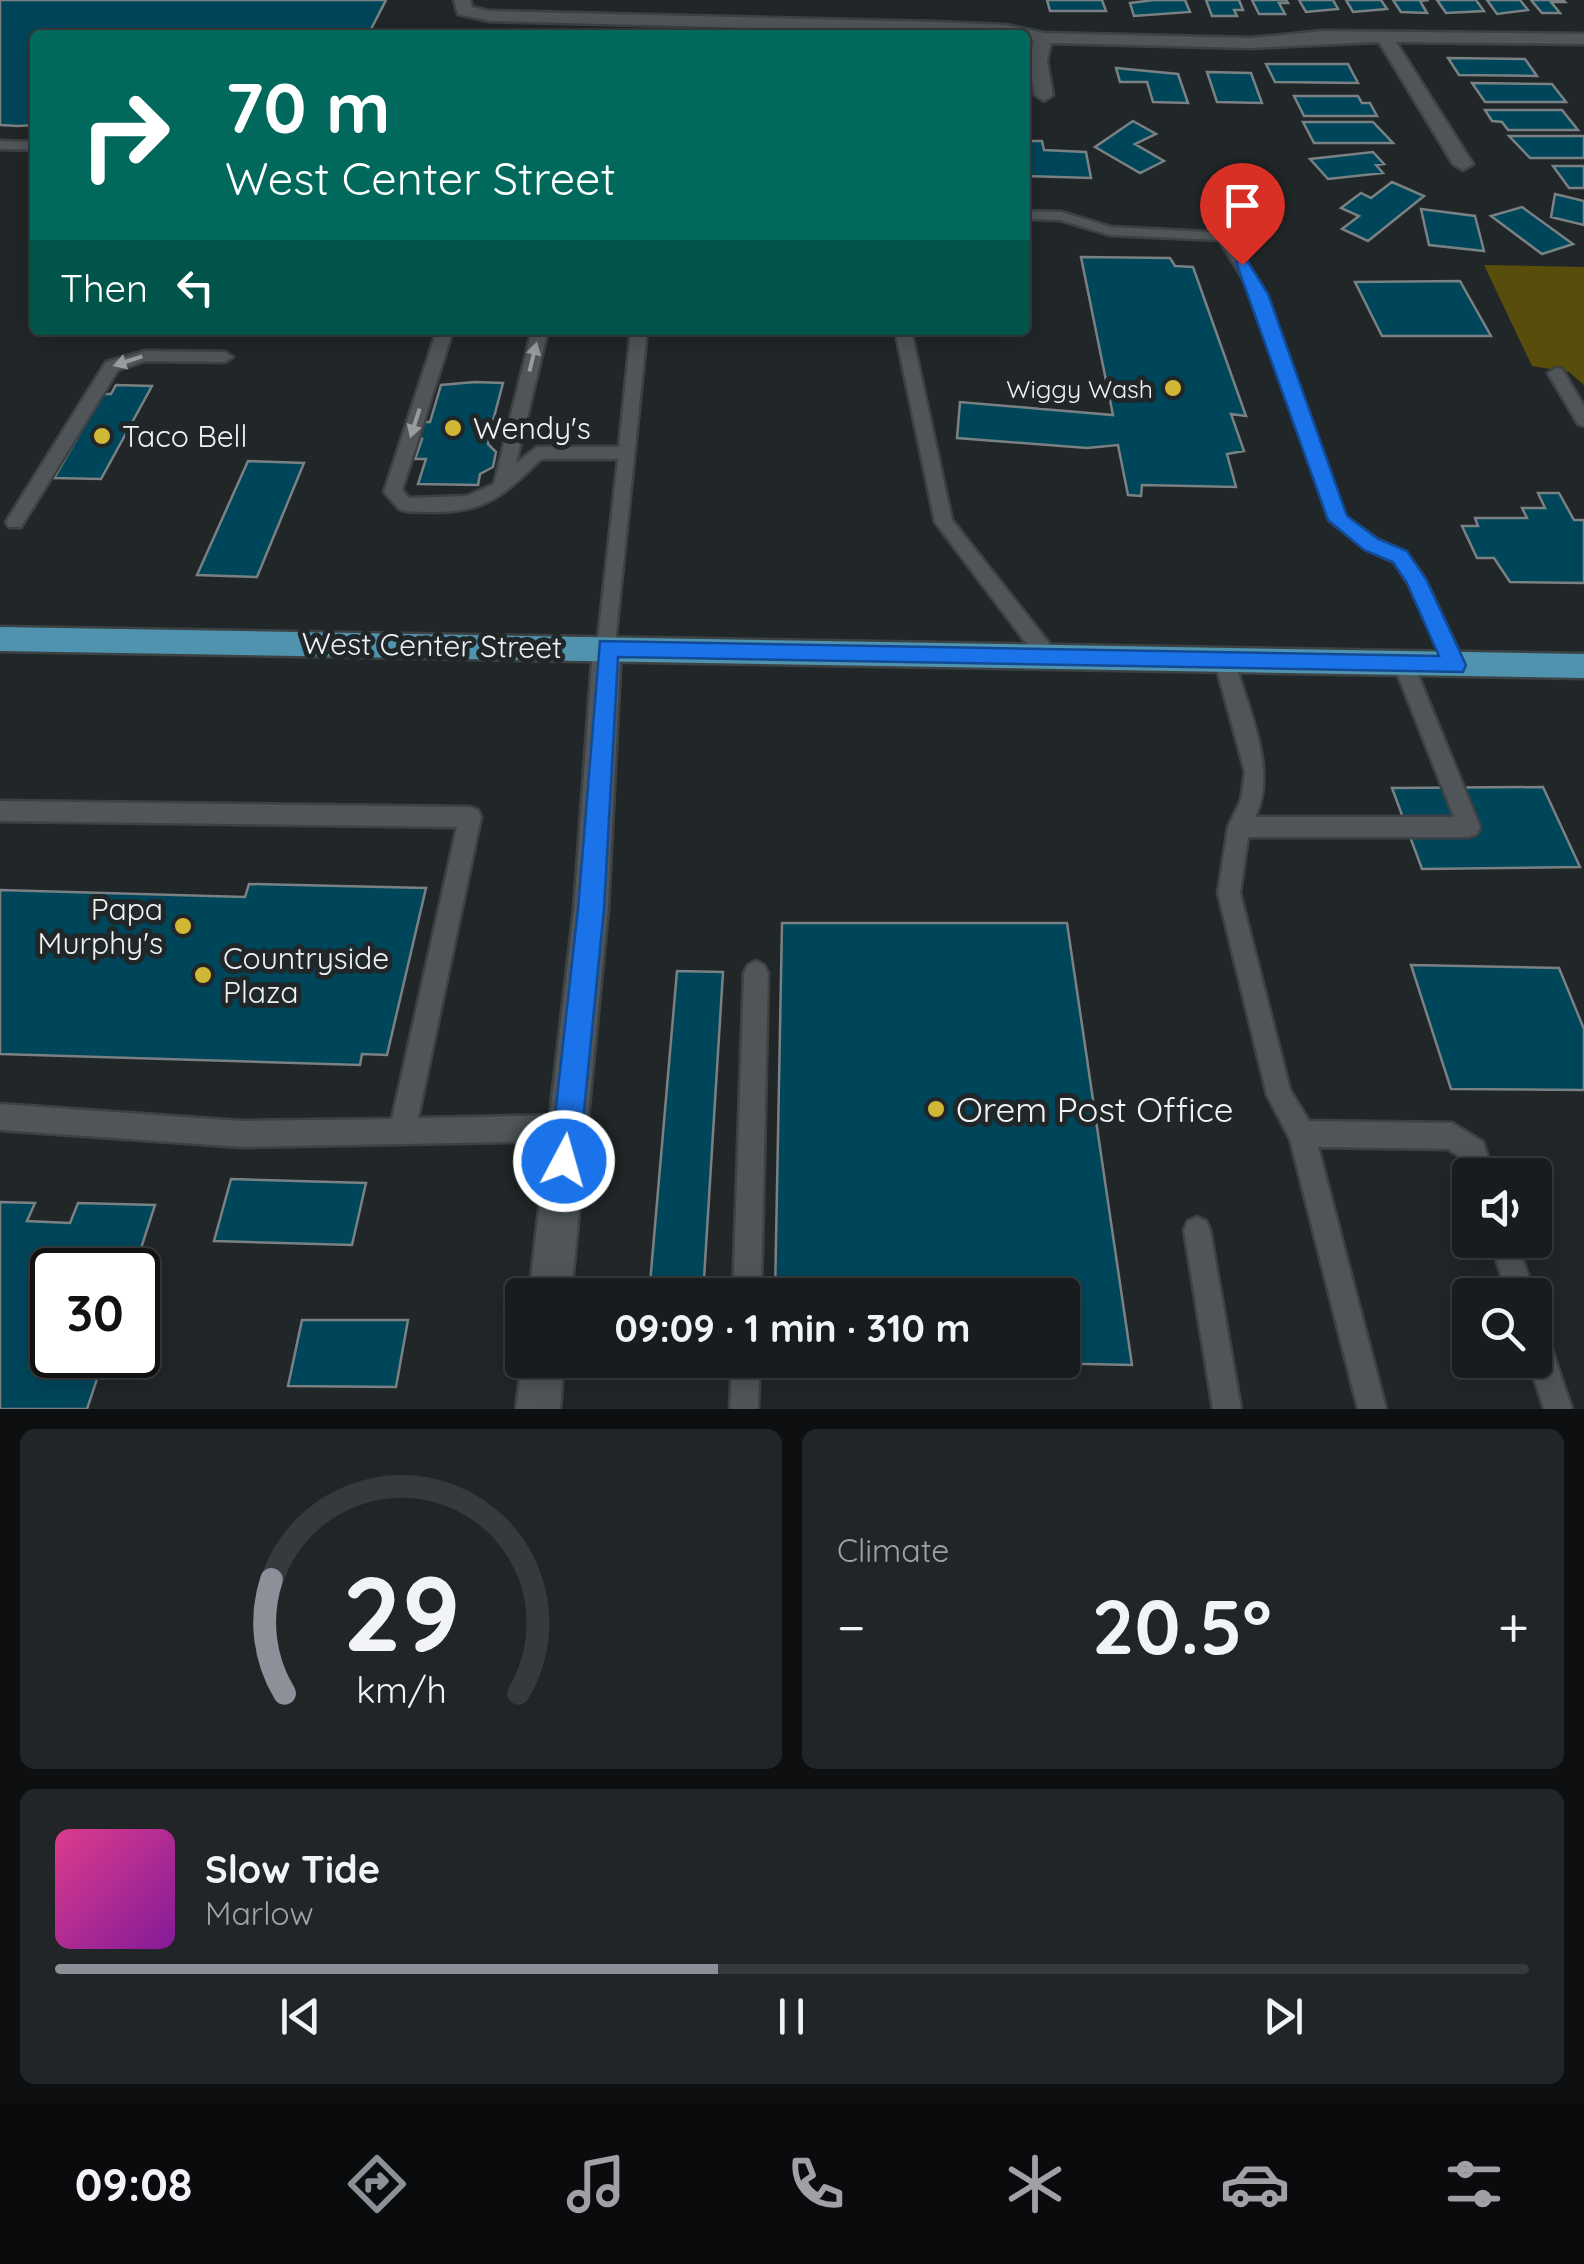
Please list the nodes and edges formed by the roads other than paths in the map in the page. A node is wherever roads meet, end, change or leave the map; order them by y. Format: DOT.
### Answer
graph roads {
  1 [pos="463,5"];
  2 [pos="645,29"];
  3 [pos="1006,30"];
  4 [pos="1030,35"];
  5 [pos="1384,36"];
  6 [pos="1044,38"];
  7 [pos="1584,38"];
  8 [pos="1044,95"];
  9 [pos="0,145"];
  10 [pos="30,146"];
  11 [pos="1463,164"];
  12 [pos="1030,215"];
  13 [pos="442,335"];
  14 [pos="539,335"];
  15 [pos="638,335"];
  16 [pos="903,335"];
  17 [pos="224,357"];
  18 [pos="1556,373"];
  19 [pos="1584,420"];
  20 [pos="626,453"];
  21 [pos="502,487"];
  22 [pos="15,522"];
  23 [pos="0,639"];
  24 [pos="608,648"];
  25 [pos="1049,658"];
  26 [pos="1225,662"];
  27 [pos="1404,665"];
  28 [pos="1455,665"];
  29 [pos="1584,666"];
  30 [pos="0,811"];
  31 [pos="1239,827"];
  32 [pos="756,972"];
  33 [pos="0,1117"];
  34 [pos="568,1128"];
  35 [pos="402,1132"];
  36 [pos="1302,1134"];
  37 [pos="1476,1158"];
  38 [pos="1196,1230"];
  39 [pos="552,1278"];
  40 [pos="747,1278"];
  41 [pos="541,1378"];
  42 [pos="745,1378"];
  43 [pos="1548,1378"];
  44 [pos="538,1409"];
  45 [pos="744,1409"];
  46 [pos="1227,1409"];
  47 [pos="1372,1409"];
  48 [pos="1558,1409"];
  1 -- 2 [label="street"];
  2 -- 3 [label="street"];
  4 -- 6 [label="street"];
  5 -- 6 [label="street"];
  5 -- 7 [label="street"];
  5 -- 11 [label="street"];
  6 -- 8 [label="street"];
  9 -- 10 [label="lane"];
  12 -- 28 [label="lane"];
  13 -- 21 [label="lane, one-way"];
  21 -- 14 [label="lane, one-way"];
  15 -- 20 [label="lane"];
  16 -- 25 [label="lane"];
  17 -- 22 [label="lane, one-way"];
  18 -- 19 [label="lane"];
  20 -- 21 [label="lane"];
  20 -- 24 [label="lane"];
  23 -- 24 [label="main road, West Center Street"];
  24 -- 25 [label="main road, West Center Street"];
  24 -- 34 [label="street"];
  25 -- 26 [label="main road, West Center Street"];
  26 -- 27 [label="main road, West Center Street"];
  26 -- 31 [label="lane"];
  27 -- 28 [label="main road, West Center Street"];
  27 -- 31 [label="lane"];
  28 -- 29 [label="main road, West Center Street"];
  30 -- 35 [label="lane"];
  31 -- 36 [label="lane"];
  32 -- 40 [label="lane"];
  33 -- 35 [label="lane"];
  34 -- 35 [label="lane"];
  34 -- 39 [label="street"];
  36 -- 37 [label="lane"];
  36 -- 47 [label="lane"];
  38 -- 46 [label="lane"];
  41 -- 44 [label="street"];
  42 -- 45 [label="lane"];
  43 -- 48 [label="lane"];
}
